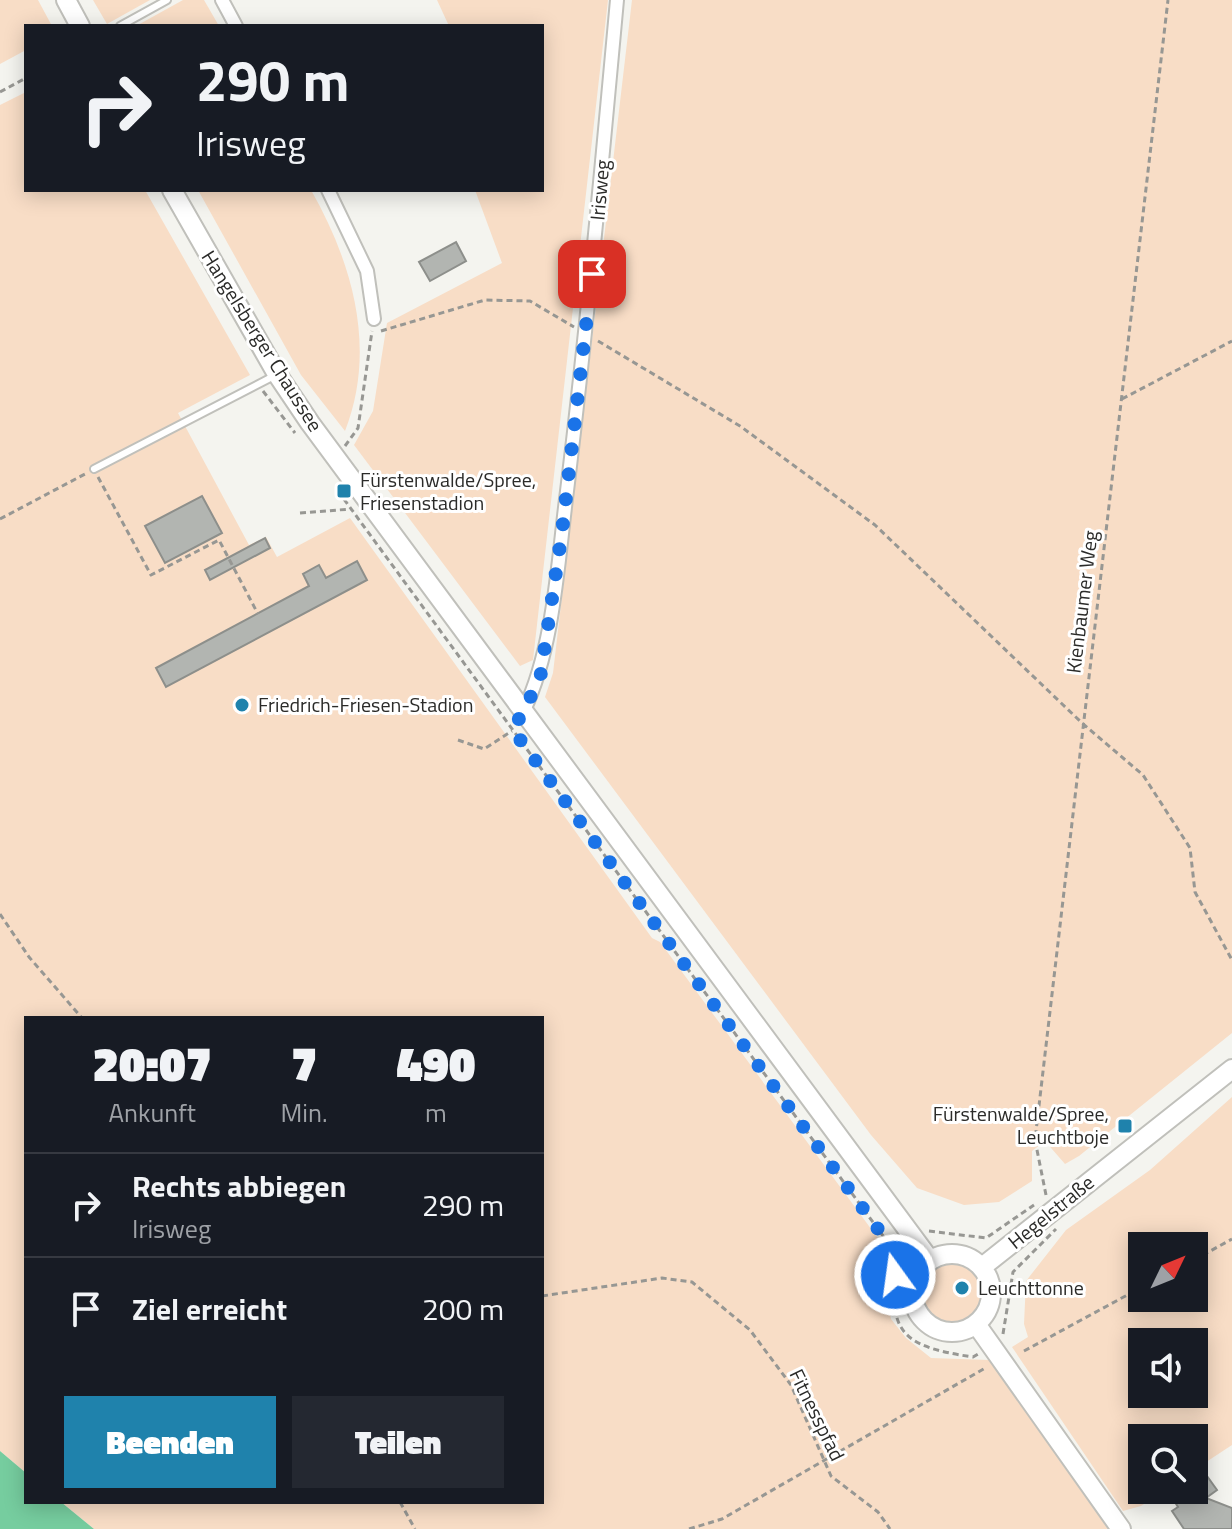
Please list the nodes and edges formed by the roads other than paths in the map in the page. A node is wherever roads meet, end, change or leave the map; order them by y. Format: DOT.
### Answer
graph roads {
  1 [pos="66,0"];
  2 [pos="167,0"];
  3 [pos="222,0"];
  4 [pos="617,0"];
  5 [pos="79,24"];
  6 [pos="124,24"];
  7 [pos="235,24"];
  8 [pos="173,192"];
  9 [pos="329,192"];
  10 [pos="374,319"];
  11 [pos="277,374"];
  12 [pos="94,469"];
  13 [pos="524,710"];
  14 [pos="1232,1069"];
  15 [pos="930,1260"];
  16 [pos="982,1267"];
  17 [pos="976,1324"];
  18 [pos="1121,1529"];
  1 -- 5 [label="main road"];
  2 -- 6 [label="lane"];
  3 -- 7 [label="street"];
  4 -- 13 [label="street, Irisweg"];
  8 -- 11 [label="main road, Hangelsberger Chaussee"];
  9 -- 10 [label="street"];
  11 -- 12 [label="lane"];
  11 -- 13 [label="main road, Hangelsberger Chaussee"];
  13 -- 15 [label="main road, Hangelsberger Chaussee"];
  14 -- 16 [label="main road, Hegelstraße"];
  15 -- 16 [label="main road"];
  15 -- 17 [label="main road"];
  16 -- 17 [label="main road"];
  17 -- 18 [label="main road"];
}
